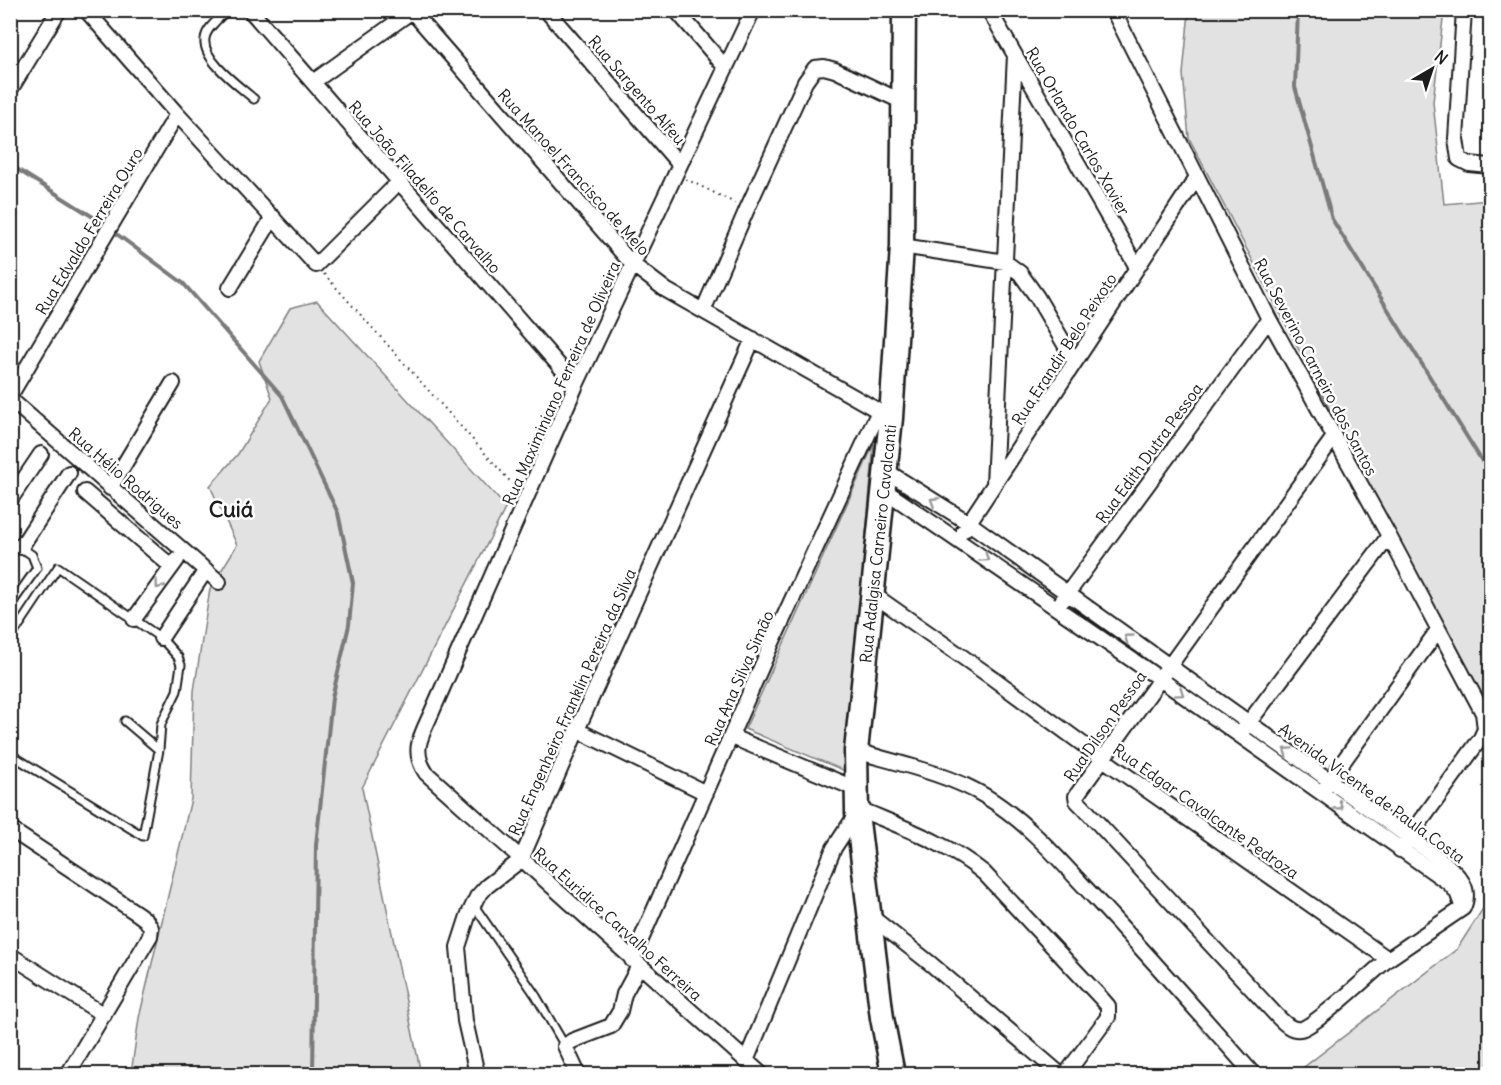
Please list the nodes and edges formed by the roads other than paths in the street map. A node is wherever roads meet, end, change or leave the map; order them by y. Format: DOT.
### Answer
graph roads {
  1 [pos="86,10"];
  2 [pos="227,10"];
  3 [pos="250,10"];
  4 [pos="546,10"];
  5 [pos="676,10"];
  6 [pos="753,10"];
  7 [pos="904,10"];
  8 [pos="989,10"];
  9 [pos="1113,10"];
  10 [pos="1464,10"];
  11 [pos="411,11"];
  12 [pos="56,12"];
  13 [pos="1015,55"];
  14 [pos="726,68"];
  15 [pos="313,82"];
  16 [pos="10,90"];
  17 [pos="254,99"];
  18 [pos="903,102"];
  19 [pos="177,114"];
  20 [pos="1491,166"];
  21 [pos="678,170"];
  22 [pos="1197,177"];
  23 [pos="398,183"];
  24 [pos="273,217"];
  25 [pos="902,246"];
  26 [pos="1005,262"];
  27 [pos="632,264"];
  28 [pos="1137,267"];
  29 [pos="230,288"];
  30 [pos="704,311"];
  31 [pos="1269,319"];
  32 [pos="753,339"];
  33 [pos="1075,362"];
  34 [pos="173,382"];
  35 [pos="576,385"];
  36 [pos="10,397"];
  37 [pos="885,415"];
  38 [pos="1334,437"];
  39 [pos="41,453"];
  40 [pos="69,473"];
  41 [pos="885,481"];
  42 [pos="994,484"];
  43 [pos="110,488"];
  44 [pos="84,492"];
  45 [pos="10,500"];
  46 [pos="969,523"];
  47 [pos="1389,536"];
  48 [pos="958,539"];
  49 [pos="16,543"];
  50 [pos="184,551"];
  51 [pos="172,567"];
  52 [pos="206,570"];
  53 [pos="219,582"];
  54 [pos="1066,594"];
  55 [pos="874,595"];
  56 [pos="10,606"];
  57 [pos="1057,608"];
  58 [pos="134,619"];
  59 [pos="1438,630"];
  60 [pos="161,638"];
  61 [pos="10,639"];
  62 [pos="1168,667"];
  63 [pos="1160,679"];
  64 [pos="125,721"];
  65 [pos="1248,723"];
  66 [pos="577,730"];
  67 [pos="732,736"];
  68 [pos="1240,736"];
  69 [pos="159,750"];
  70 [pos="856,750"];
  71 [pos="10,754"];
  72 [pos="1103,759"];
  73 [pos="426,773"];
  74 [pos="1325,787"];
  75 [pos="706,793"];
  76 [pos="857,803"];
  77 [pos="10,829"];
  78 [pos="1410,836"];
  79 [pos="1400,850"];
  80 [pos="521,860"];
  81 [pos="473,904"];
  82 [pos="1462,908"];
  83 [pos="869,915"];
  84 [pos="10,955"];
  85 [pos="1389,959"];
  86 [pos="636,963"];
  87 [pos="104,1015"];
  88 [pos="565,1046"];
  89 [pos="746,1061"];
  90 [pos="1245,1072"];
  91 [pos="895,1073"];
  92 [pos="68,1074"];
  93 [pos="477,1074"];
  94 [pos="578,1074"];
  95 [pos="761,1074"];
  96 [pos="1060,1074"];
  97 [pos="1066,1074"];
  1 -- 19 [label="street"];
  2 -- 17 [label="lane"];
  3 -- 15 [label="street, Rua João Filadelfo de Carvalho"];
  4 -- 21 [label="street, Rua Sargento Alfeu"];
  5 -- 14 [label="street"];
  6 -- 14 [label="street, Rua Maximiniano Ferreira de Oliveira"];
  7 -- 18 [label="main road, Rua Adalgisa Carneiro Cavalcanti"];
  8 -- 13 [label="street, Rua Orlando Carlos Xavier"];
  9 -- 22 [label="street, Rua Severino Carneiro dos Santos"];
  10 -- 20 [label="street"];
  11 -- 15 [label="street"];
  11 -- 27 [label="street, Rua Manoel Francisco de Melo"];
  12 -- 16 [label="street"];
  13 -- 26 [label="street"];
  13 -- 28 [label="street, Rua Orlando Carlos Xavier"];
  14 -- 21 [label="street, Rua Maximiniano Ferreira de Oliveira"];
  15 -- 23 [label="street, Rua João Filadelfo de Carvalho"];
  18 -- 25 [label="main road, Rua Adalgisa Carneiro Cavalcanti"];
  18 -- 30 [label="street"];
  19 -- 24 [label="street"];
  19 -- 36 [label="street, Rua Edvaldo Ferreira Ouro"];
  21 -- 27 [label="street, Rua Maximiniano Ferreira de Oliveira"];
  22 -- 28 [label="street, Rua Erandir Belo Peixoto"];
  22 -- 31 [label="street, Rua Severino Carneiro dos Santos"];
  23 -- 24 [label="street"];
  23 -- 35 [label="street, Rua João Filadelfo de Carvalho"];
  24 -- 29 [label="street"];
  25 -- 26 [label="street"];
  25 -- 37 [label="main road, Rua Adalgisa Carneiro Cavalcanti"];
  26 -- 33 [label="street"];
  26 -- 42 [label="street"];
  27 -- 30 [label="street, Rua Manoel Francisco de Melo"];
  27 -- 35 [label="street, Rua Maximiniano Ferreira de Oliveira"];
  28 -- 33 [label="street, Rua Erandir Belo Peixoto"];
  30 -- 32 [label="street, Rua Manoel Francisco de Melo"];
  31 -- 38 [label="street, Rua Severino Carneiro dos Santos"];
  31 -- 54 [label="street, Rua Edith Dutra Pessoa"];
  32 -- 37 [label="street, Rua Manoel Francisco de Melo"];
  32 -- 66 [label="street, Rua Engenheiro Franklin Pereira da Silva"];
  33 -- 42 [label="street, Rua Erandir Belo Peixoto"];
  34 -- 43 [label="street"];
  35 -- 73 [label="street, Rua Maximiniano Ferreira de Oliveira"];
  36 -- 43 [label="street, Rua Hélio Rodrigues"];
  37 -- 41 [label="main road, Rua Adalgisa Carneiro Cavalcanti"];
  37 -- 67 [label="street, Rua Ana Silva Simão"];
  38 -- 47 [label="street, Rua Severino Carneiro dos Santos"];
  38 -- 62 [label="street, Rua Dilson Pessoa"];
  39 -- 45 [label="street"];
  40 -- 49 [label="street"];
  46 -- 41 [label="street, Avenida Vicente de Paula Costa, one-way"];
  41 -- 48 [label="street, Avenida Vicente de Paula Costa"];
  41 -- 55 [label="main road, Rua Adalgisa Carneiro Cavalcanti"];
  42 -- 46 [label="street, Rua Erandir Belo Peixoto"];
  43 -- 50 [label="street, Rua Hélio Rodrigues"];
  44 -- 51 [label="street"];
  46 -- 48 [label="street, Rua Erandir Belo Peixoto"];
  46 -- 54 [label="street, Avenida Vicente de Paula Costa"];
  47 -- 59 [label="street, Rua Severino Carneiro dos Santos"];
  47 -- 65 [label="street"];
  48 -- 57 [label="street, Avenida Vicente de Paula Costa, one-way"];
  49 -- 56 [label="lane"];
  50 -- 51 [label="street"];
  50 -- 52 [label="street, Rua Hélio Rodrigues"];
  51 -- 58 [label="street, one-way"];
  52 -- 53 [label="street, Rua Hélio Rodrigues"];
  52 -- 60 [label="street"];
  54 -- 57 [label="street, Rua Edith Dutra Pessoa"];
  62 -- 54 [label="street, Avenida Vicente de Paula Costa, one-way"];
  55 -- 70 [label="main road, Rua Adalgisa Carneiro Cavalcanti"];
  55 -- 72 [label="street, Rua Edgar Cavalcante Pedroza"];
  57 -- 63 [label="street, Avenida Vicente de Paula Costa"];
  58 -- 60 [label="lane"];
  58 -- 61 [label="lane"];
  59 -- 74 [label="street"];
  59 -- 78 [label="street, Rua Severino Carneiro dos Santos"];
  60 -- 69 [label="lane"];
  62 -- 63 [label="street, Rua Dilson Pessoa"];
  62 -- 65 [label="street, Avenida Vicente de Paula Costa"];
  63 -- 68 [label="street, Avenida Vicente de Paula Costa, one-way"];
  63 -- 72 [label="street, Rua Dilson Pessoa"];
  64 -- 69 [label="lane"];
  65 -- 68 [label="street"];
  74 -- 65 [label="street, Avenida Vicente de Paula Costa, one-way"];
  66 -- 75 [label="street"];
  66 -- 80 [label="street, Rua Engenheiro Franklin Pereira da Silva"];
  67 -- 75 [label="street, Rua Ana Silva Simão"];
  67 -- 76 [label="street"];
  68 -- 74 [label="street, Avenida Vicente de Paula Costa"];
  69 -- 71 [label="lane"];
  70 -- 76 [label="main road, Rua Adalgisa Carneiro Cavalcanti"];
  70 -- 90 [label="street"];
  72 -- 85 [label="street, Rua Edgar Cavalcante Pedroza"];
  72 -- 85 [label="street, Rua Dilson Pessoa"];
  73 -- 80 [label="street, Rua Euridice Carvalho Ferreira"];
  74 -- 78 [label="street, Avenida Vicente de Paula Costa"];
  74 -- 79 [label="street, Avenida Vicente de Paula Costa, one-way"];
  75 -- 86 [label="street, Rua Ana Silva Simão"];
  76 -- 83 [label="main road, Rua Adalgisa Carneiro Cavalcanti"];
  76 -- 89 [label="street"];
  76 -- 97 [label="street"];
  77 -- 87 [label="street"];
  78 -- 79 [label="street"];
  78 -- 82 [label="street, Avenida Vicente de Paula Costa"];
  79 -- 82 [label="street, Avenida Vicente de Paula Costa"];
  80 -- 81 [label="street, Rua Engenheiro Franklin Pereira da Silva"];
  80 -- 86 [label="street, Rua Euridice Carvalho Ferreira"];
  81 -- 88 [label="lane"];
  81 -- 93 [label="street, Rua Engenheiro Franklin Pereira da Silva"];
  82 -- 85 [label="street"];
  83 -- 91 [label="main road, Rua Adalgisa Carneiro Cavalcanti"];
  83 -- 96 [label="street"];
  84 -- 87 [label="street"];
  86 -- 88 [label="street, Rua Ana Silva Simão"];
  86 -- 89 [label="street, Rua Euridice Carvalho Ferreira"];
  87 -- 92 [label="street"];
  88 -- 94 [label="street"];
  89 -- 95 [label="street, Rua Euridice Carvalho Ferreira"];
}
